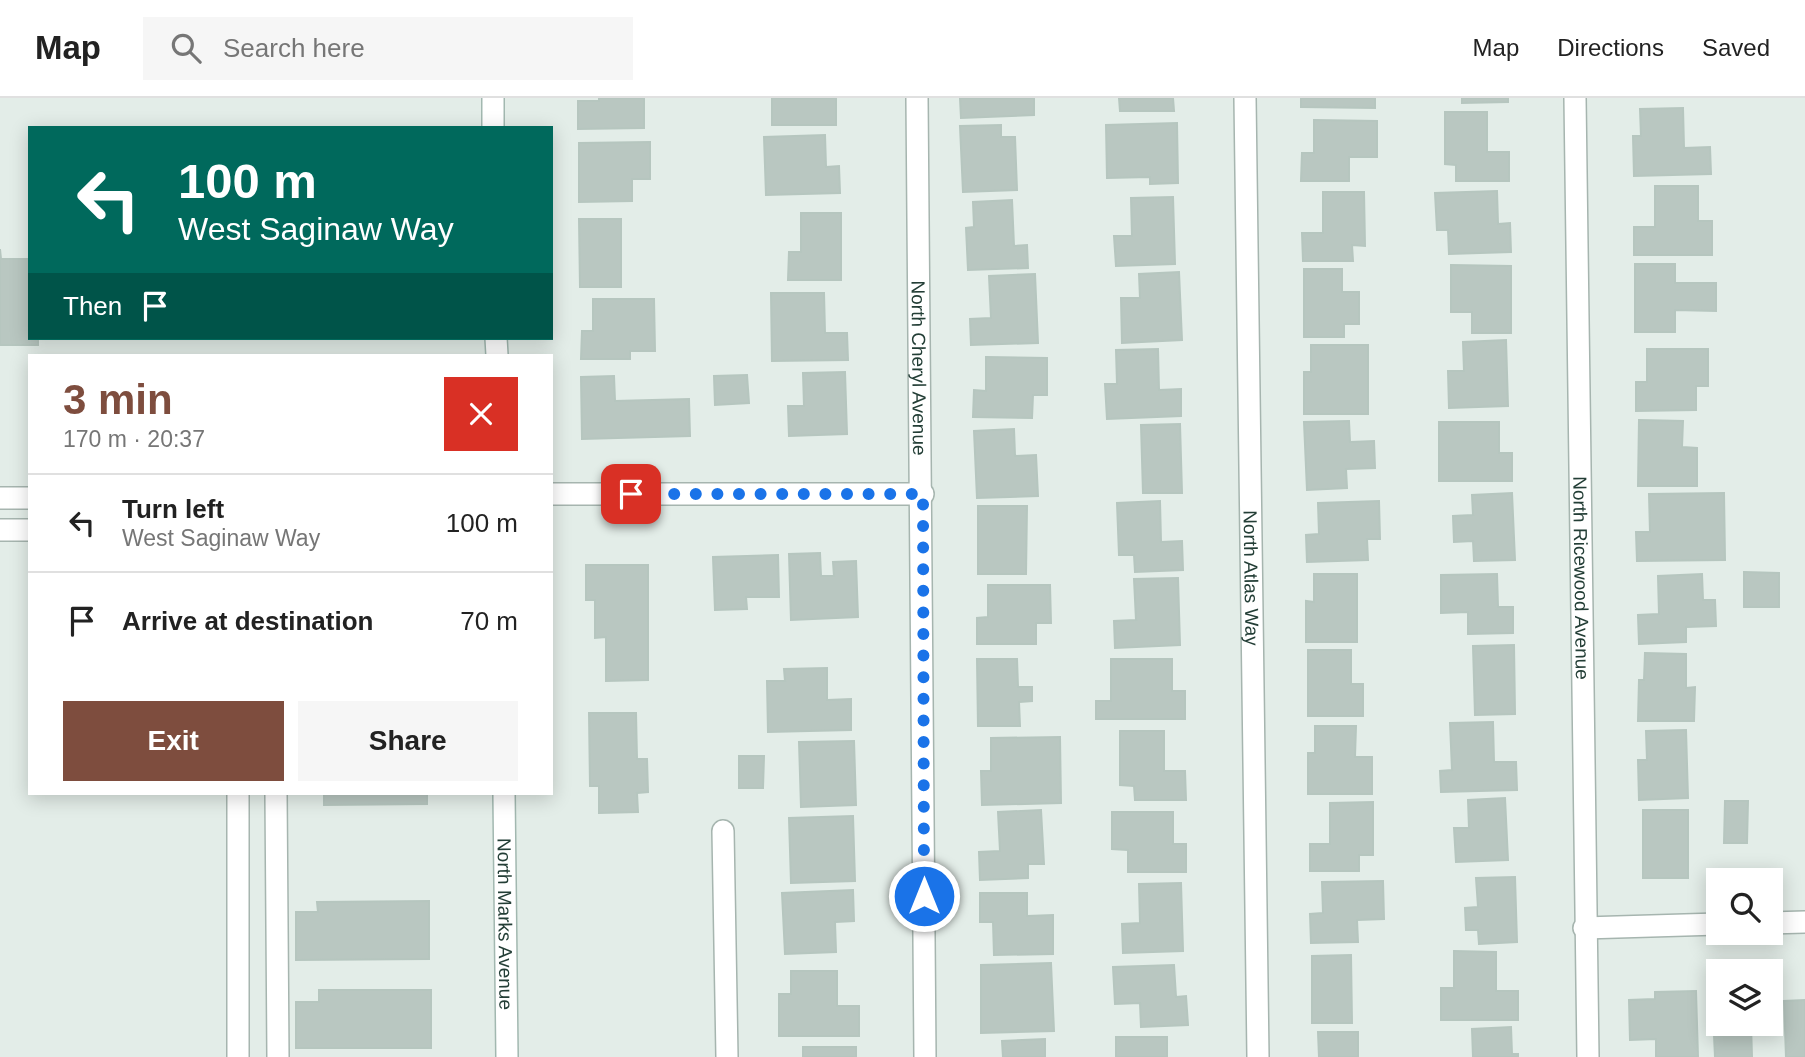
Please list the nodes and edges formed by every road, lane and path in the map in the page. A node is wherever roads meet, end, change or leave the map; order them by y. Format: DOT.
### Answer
graph roads {
  1 [pos="493,98"];
  2 [pos="917,98"];
  3 [pos="1245,98"];
  4 [pos="1575,98"];
  5 [pos="493,126"];
  6 [pos="553,494"];
  7 [pos="923,494"];
  8 [pos="0,498"];
  9 [pos="28,498"];
  10 [pos="0,530"];
  11 [pos="28,530"];
  12 [pos="238,795"];
  13 [pos="276,795"];
  14 [pos="504,795"];
  15 [pos="723,831"];
  16 [pos="1805,922"];
  17 [pos="1783,923"];
  18 [pos="1706,925"];
  19 [pos="1584,928"];
  20 [pos="238,1057"];
  21 [pos="278,1057"];
  22 [pos="507,1057"];
  23 [pos="727,1057"];
  24 [pos="925,1057"];
  25 [pos="1258,1057"];
  26 [pos="1588,1057"];
  1 -- 5 [label="street"];
  2 -- 7 [label="street, North Cheryl Avenue"];
  3 -- 25 [label="street, North Atlas Way"];
  4 -- 19 [label="street, North Ricewood Avenue"];
  6 -- 7 [label="street"];
  7 -- 24 [label="street, North Cheryl Avenue"];
  8 -- 9 [label="street"];
  10 -- 11 [label="street"];
  12 -- 20 [label="street"];
  13 -- 21 [label="street"];
  14 -- 22 [label="street, North Marks Avenue"];
  15 -- 23 [label="street"];
  16 -- 17 [label="street"];
  18 -- 19 [label="street"];
  19 -- 26 [label="street, North Ricewood Avenue"];
}
